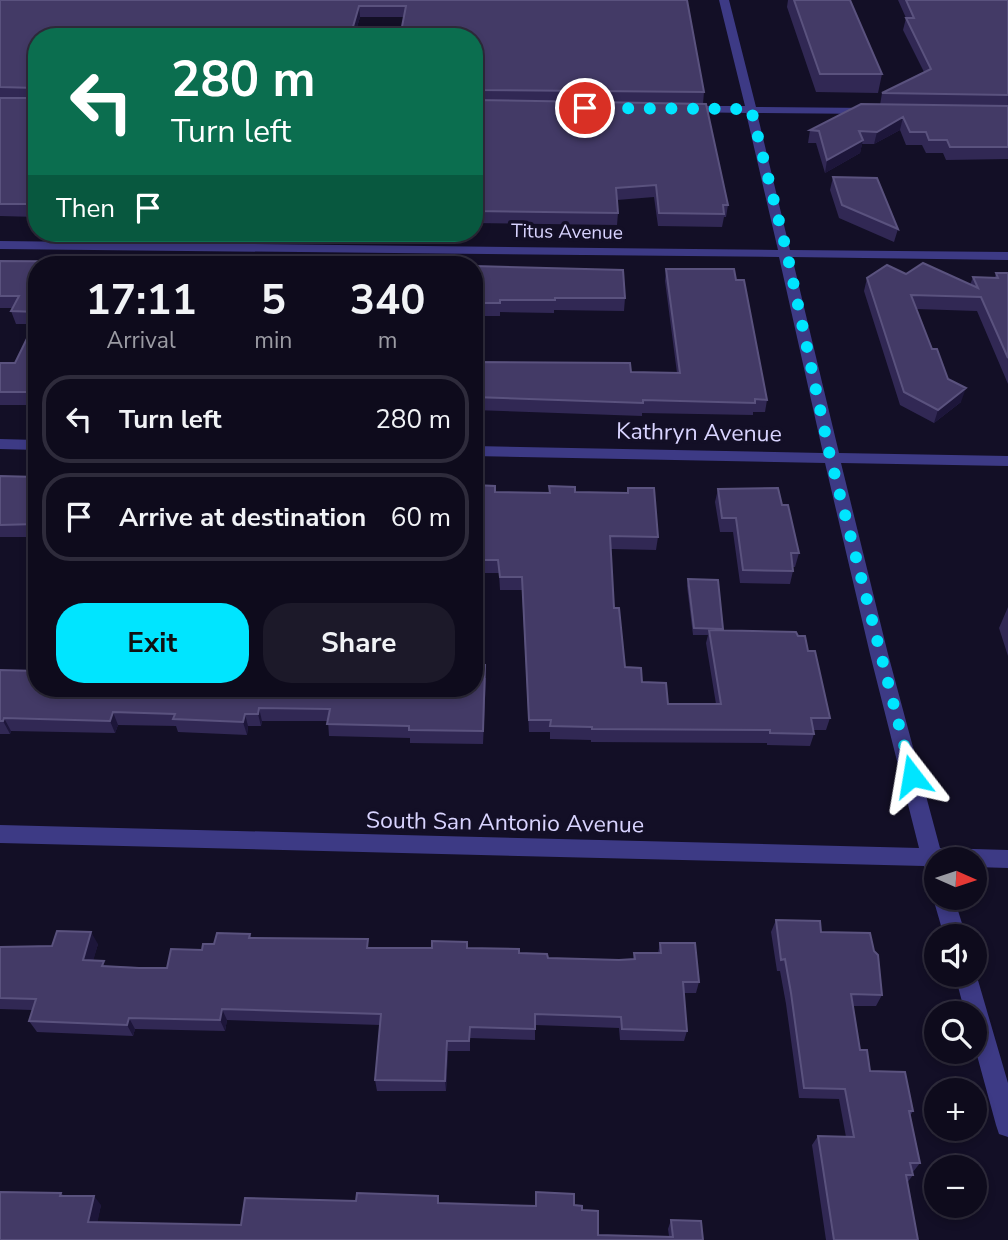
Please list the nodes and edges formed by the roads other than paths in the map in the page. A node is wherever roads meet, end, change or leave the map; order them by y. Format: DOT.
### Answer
graph roads {
  1 [pos="724,0"];
  2 [pos="668,108"];
  3 [pos="751,109"];
  4 [pos="886,111"];
  5 [pos="0,245"];
  6 [pos="787,253"];
  7 [pos="1008,256"];
  8 [pos="0,444"];
  9 [pos="28,444"];
  10 [pos="483,451"];
  11 [pos="830,456"];
  12 [pos="1008,461"];
  13 [pos="0,834"];
  14 [pos="930,847"];
  15 [pos="1008,859"];
  16 [pos="987,860"];
  17 [pos="924,864"];
  18 [pos="969,987"];
  19 [pos="1008,1125"];
  1 -- 3 [label="street"];
  2 -- 3 [label="street"];
  3 -- 4 [label="street"];
  3 -- 6 [label="street"];
  5 -- 6 [label="street, Titus Avenue"];
  6 -- 7 [label="street, Titus Avenue"];
  6 -- 11 [label="street"];
  8 -- 9 [label="street"];
  10 -- 11 [label="street, Kathryn Avenue"];
  11 -- 12 [label="street, Kathryn Avenue"];
  11 -- 14 [label="street"];
  13 -- 17 [label="street, South San Antonio Avenue"];
  15 -- 16 [label="street, South San Antonio Avenue"];
  18 -- 19 [label="street"];
}
